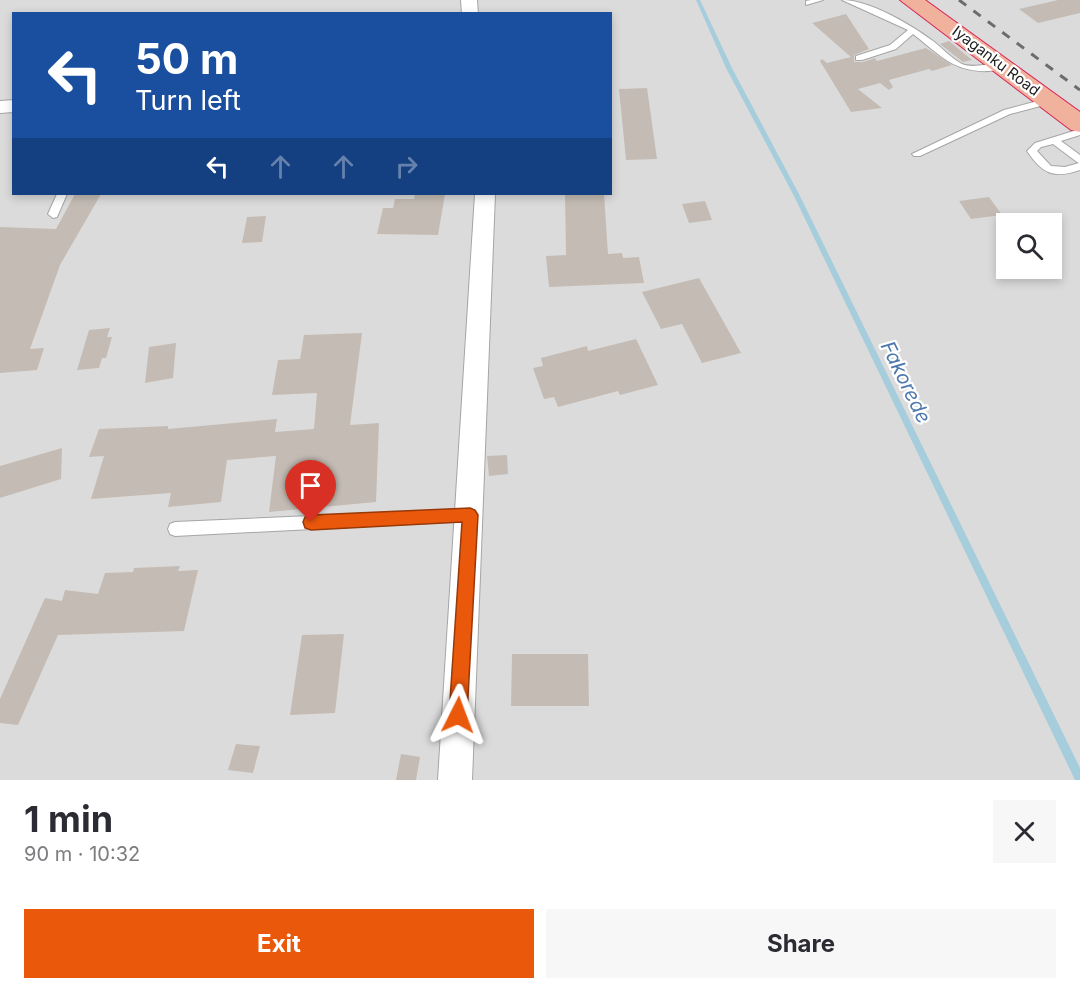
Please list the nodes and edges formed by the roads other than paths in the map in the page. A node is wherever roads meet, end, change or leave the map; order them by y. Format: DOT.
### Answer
graph roads {
  1 [pos="819,0"];
  2 [pos="846,0"];
  3 [pos="911,0"];
  4 [pos="809,3"];
  5 [pos="913,30"];
  6 [pos="859,58"];
  7 [pos="1003,67"];
  8 [pos="1049,101"];
  9 [pos="1080,124"];
  10 [pos="1080,132"];
  11 [pos="1054,140"];
  12 [pos="917,154"];
  13 [pos="1080,160"];
  14 [pos="1080,166"];
  15 [pos="62,195"];
  16 [pos="485,195"];
  17 [pos="53,214"];
  18 [pos="470,515"];
  19 [pos="174,529"];
  20 [pos="455,780"];
  1 -- 4 [label="lane"];
  2 -- 5 [label="lane"];
  3 -- 7 [label="highway, Iyaganku Road"];
  5 -- 6 [label="lane"];
  5 -- 7 [label="lane"];
  7 -- 8 [label="highway, Iyaganku Road"];
  8 -- 9 [label="highway, Iyaganku Road"];
  8 -- 12 [label="lane"];
  10 -- 11 [label="lane"];
  11 -- 13 [label="lane"];
  11 -- 14 [label="lane"];
  15 -- 17 [label="lane"];
  16 -- 18 [label="street"];
  18 -- 19 [label="lane"];
  18 -- 20 [label="street"];
}
